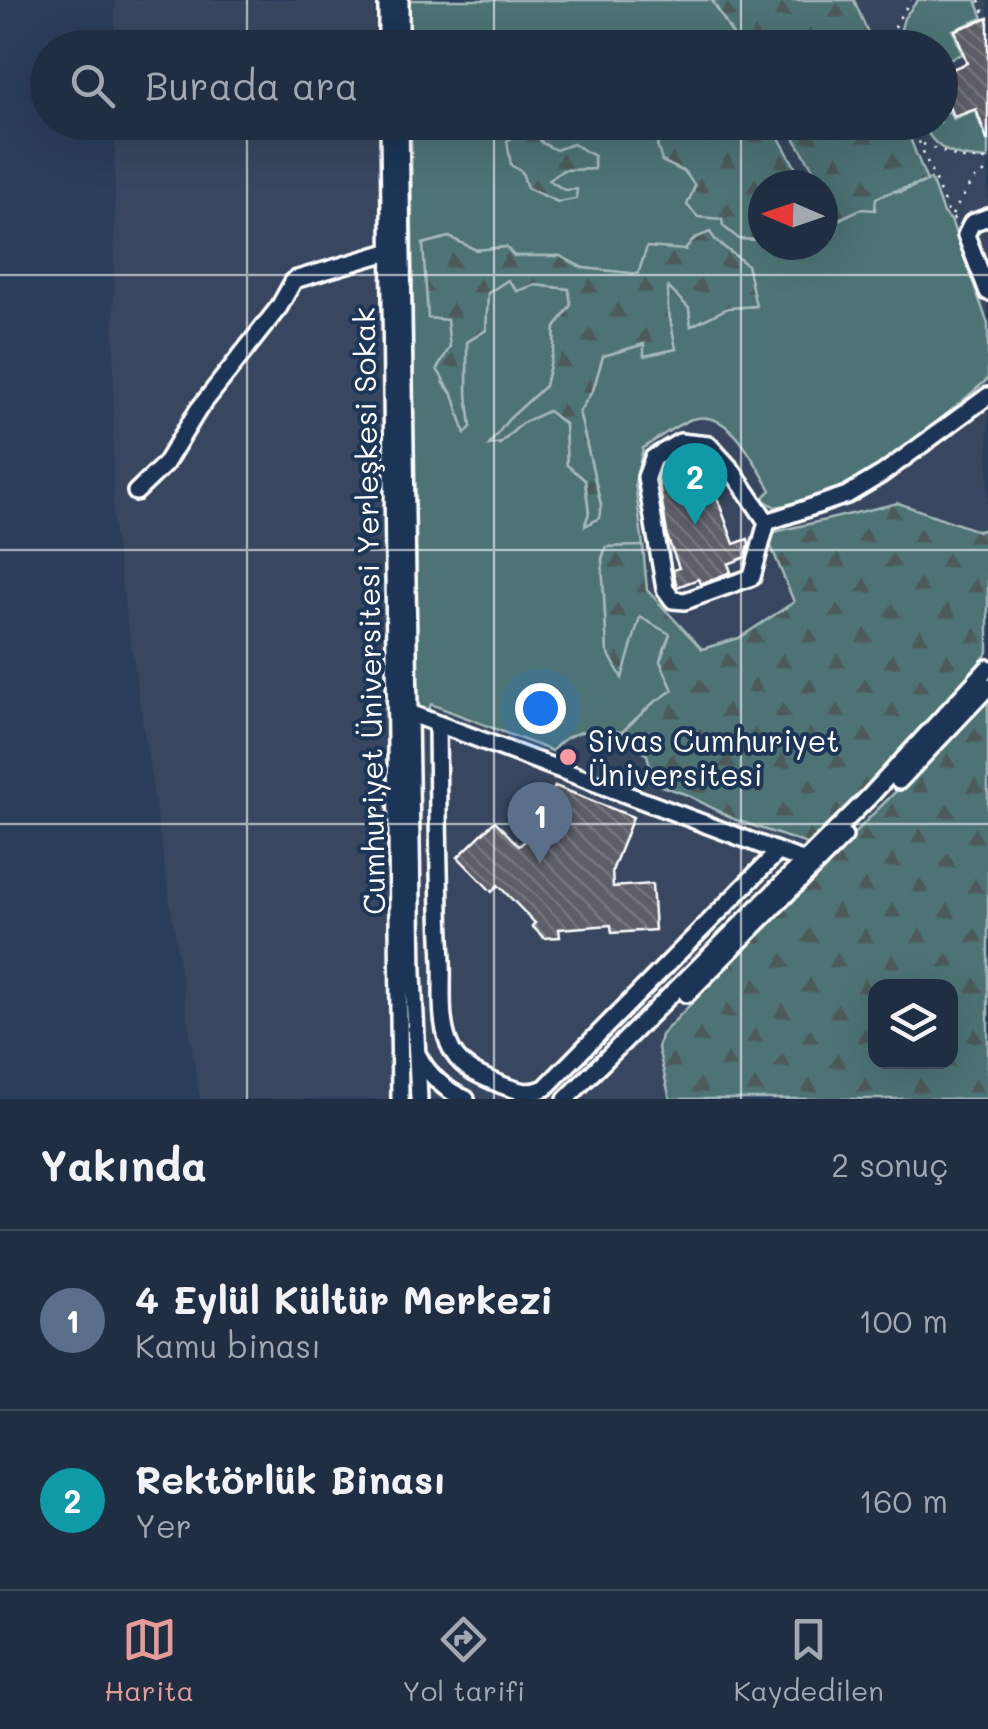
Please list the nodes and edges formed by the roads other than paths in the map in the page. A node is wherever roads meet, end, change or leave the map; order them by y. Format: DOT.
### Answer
graph roads {
  1 [pos="386,0"];
  2 [pos="400,0"];
  3 [pos="387,30"];
  4 [pos="400,30"];
  5 [pos="389,140"];
  6 [pos="400,140"];
  7 [pos="988,218"];
  8 [pos="392,251"];
  9 [pos="983,264"];
  10 [pos="988,292"];
  11 [pos="988,396"];
  12 [pos="136,492"];
  13 [pos="767,522"];
  14 [pos="988,668"];
  15 [pos="988,687"];
  16 [pos="410,713"];
  17 [pos="437,724"];
  18 [pos="778,852"];
  19 [pos="804,861"];
  20 [pos="416,1051"];
  21 [pos="400,1099"];
  22 [pos="419,1099"];
  23 [pos="466,1099"];
  24 [pos="566,1099"];
  25 [pos="582,1099"];
  1 -- 3 [label="street"];
  2 -- 4 [label="street"];
  5 -- 8 [label="street, Cumhuriyet Üniversitesi Yerleşkesi Sokak"];
  6 -- 16 [label="street, Cumhuriyet Üniversitesi Yerleşkesi Sokak"];
  7 -- 9 [label="street"];
  8 -- 12 [label="street"];
  8 -- 21 [label="street, Cumhuriyet Üniversitesi Yerleşkesi Sokak"];
  9 -- 10 [label="street"];
  11 -- 13 [label="street"];
  13 -- 13 [label="street"];
  14 -- 19 [label="street"];
  15 -- 25 [label="street"];
  16 -- 17 [label="street, Cumhuriyet Üniversitesi Yerleşkesi Sokak"];
  16 -- 20 [label="street, Cumhuriyet Üniversitesi Yerleşkesi Sokak"];
  17 -- 18 [label="street, Cumhuriyet Üniversitesi Yerleşkesi Sokak"];
  17 -- 18 [label="street"];
  18 -- 19 [label="street, Cumhuriyet Üniversitesi Yerleşkesi Sokak"];
  19 -- 24 [label="street"];
  20 -- 22 [label="street, Cumhuriyet Üniversitesi Yerleşkesi Sokak"];
  20 -- 23 [label="street"];
}
